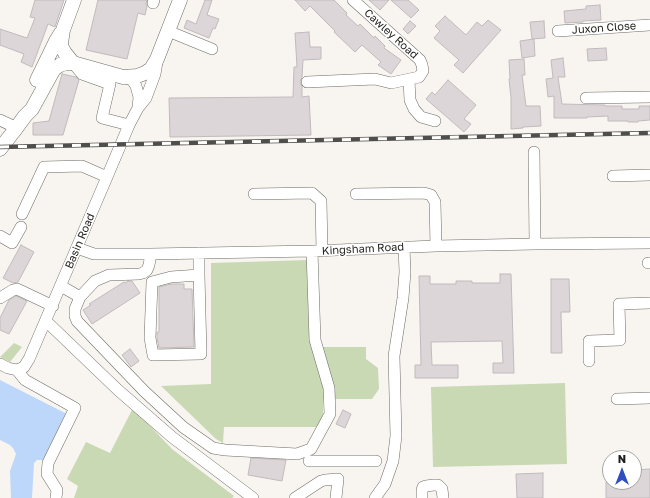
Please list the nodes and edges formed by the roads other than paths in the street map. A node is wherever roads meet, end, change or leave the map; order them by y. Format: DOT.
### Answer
graph roads {
  1 [pos="180,0"];
  2 [pos="353,0"];
  3 [pos="73,1"];
  4 [pos="650,25"];
  5 [pos="63,30"];
  6 [pos="168,31"];
  7 [pos="558,31"];
  8 [pos="212,49"];
  9 [pos="157,59"];
  10 [pos="73,63"];
  11 [pos="123,77"];
  12 [pos="409,80"];
  13 [pos="306,82"];
  14 [pos="650,97"];
  15 [pos="586,98"];
  16 [pos="138,108"];
  17 [pos="0,120"];
  18 [pos="436,121"];
  19 [pos="21,122"];
  20 [pos="129,125"];
  21 [pos="0,149"];
  22 [pos="534,152"];
  23 [pos="650,175"];
  24 [pos="613,176"];
  25 [pos="107,177"];
  26 [pos="254,194"];
  27 [pos="356,194"];
  28 [pos="22,214"];
  29 [pos="21,227"];
  30 [pos="0,236"];
  31 [pos="650,243"];
  32 [pos="535,244"];
  33 [pos="436,246"];
  34 [pos="404,247"];
  35 [pos="77,248"];
  36 [pos="317,251"];
  37 [pos="199,253"];
  38 [pos="151,254"];
  39 [pos="199,275"];
  40 [pos="61,286"];
  41 [pos="80,297"];
  42 [pos="0,298"];
  43 [pos="650,303"];
  44 [pos="53,306"];
  45 [pos="46,321"];
  46 [pos="589,361"];
  47 [pos="0,364"];
  48 [pos="18,370"];
  49 [pos="650,398"];
  50 [pos="617,399"];
  51 [pos="309,460"];
  52 [pos="339,461"];
  53 [pos="376,461"];
  54 [pos="338,479"];
  55 [pos="56,498"];
  56 [pos="253,498"];
  57 [pos="295,498"];
  58 [pos="336,498"];
  59 [pos="375,498"];
  60 [pos="422,498"];
  61 [pos="443,498"];
  1 -- 6 [label="main road"];
  2 -- 12 [label="street, Cawley Road"];
  3 -- 5 [label="main road"];
  4 -- 7 [label="street, Juxon Close"];
  5 -- 10 [label="main road"];
  5 -- 19 [label="main road"];
  6 -- 8 [label="street"];
  6 -- 9 [label="main road"];
  9 -- 11 [label="main road"];
  9 -- 16 [label="street, Basin Road"];
  10 -- 11 [label="main road"];
  10 -- 19 [label="main road"];
  10 -- 20 [label="street"];
  11 -- 16 [label="street"];
  12 -- 13 [label="street"];
  12 -- 18 [label="street"];
  14 -- 15 [label="street"];
  16 -- 20 [label="street, Basin Road"];
  17 -- 19 [label="street"];
  19 -- 21 [label="main road"];
  20 -- 25 [label="street, Basin Road"];
  22 -- 32 [label="street"];
  23 -- 24 [label="street"];
  25 -- 28 [label="street"];
  25 -- 35 [label="street, Basin Road"];
  26 -- 36 [label="street"];
  27 -- 33 [label="street"];
  29 -- 30 [label="street"];
  31 -- 32 [label="street, Kingsham Road"];
  32 -- 33 [label="street, Kingsham Road"];
  33 -- 34 [label="street, Kingsham Road"];
  34 -- 36 [label="street, Kingsham Road"];
  34 -- 59 [label="street"];
  35 -- 38 [label="street, Kingsham Road"];
  35 -- 40 [label="street, Basin Road"];
  36 -- 37 [label="street, Kingsham Road"];
  36 -- 41 [label="street"];
  37 -- 38 [label="street, Kingsham Road"];
  37 -- 39 [label="street"];
  38 -- 41 [label="street"];
  39 -- 39 [label="street"];
  40 -- 41 [label="street"];
  40 -- 44 [label="street, Basin Road"];
  42 -- 44 [label="street"];
  43 -- 46 [label="street"];
  44 -- 45 [label="street, Basin Road"];
  45 -- 48 [label="street, Basin Road"];
  45 -- 56 [label="street"];
  47 -- 48 [label="street"];
  48 -- 55 [label="street"];
  49 -- 50 [label="street"];
  51 -- 52 [label="street"];
  52 -- 53 [label="street"];
  52 -- 54 [label="street"];
  54 -- 57 [label="street"];
  54 -- 58 [label="street"];
  60 -- 61 [label="street"];
}
